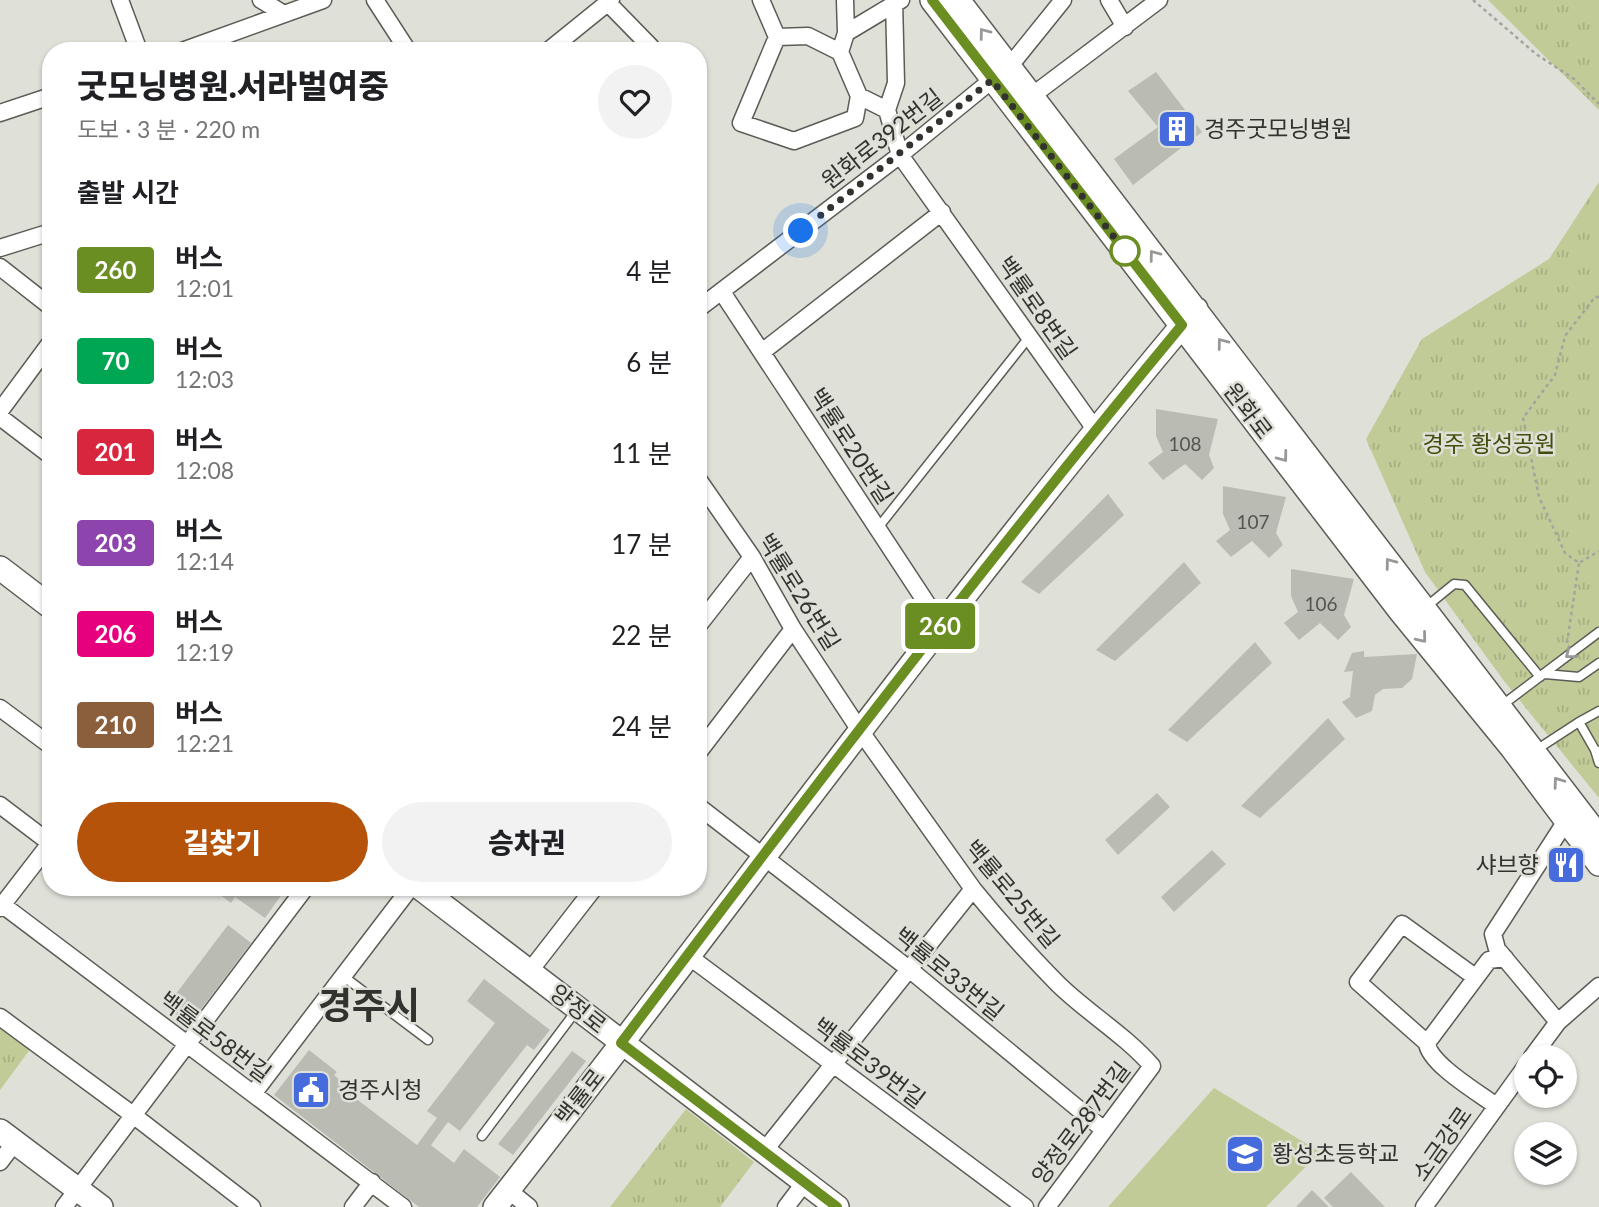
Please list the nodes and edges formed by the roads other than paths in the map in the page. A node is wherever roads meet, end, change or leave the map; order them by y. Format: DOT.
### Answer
graph roads {
  1 [pos="120,0"];
  2 [pos="261,0"];
  3 [pos="323,0"];
  4 [pos="375,0"];
  5 [pos="761,0"];
  6 [pos="845,0"];
  7 [pos="932,0"];
  8 [pos="958,0"];
  9 [pos="1063,0"];
  10 [pos="1109,0"];
  11 [pos="1159,0"];
  12 [pos="610,1"];
  13 [pos="897,1"];
  14 [pos="284,14"];
  15 [pos="1125,27"];
  16 [pos="846,33"];
  17 [pos="777,37"];
  18 [pos="136,42"];
  19 [pos="206,42"];
  20 [pos="402,42"];
  21 [pos="559,42"];
  22 [pos="646,42"];
  23 [pos="840,52"];
  24 [pos="1001,73"];
  25 [pos="859,96"];
  26 [pos="1033,96"];
  27 [pos="42,99"];
  28 [pos="887,110"];
  29 [pos="0,113"];
  30 [pos="900,155"];
  31 [pos="942,212"];
  32 [pos="42,235"];
  33 [pos="0,248"];
  34 [pos="0,267"];
  35 [pos="722,292"];
  36 [pos="42,300"];
  37 [pos="707,303"];
  38 [pos="1189,317"];
  39 [pos="1030,336"];
  40 [pos="762,352"];
  41 [pos="42,354"];
  42 [pos="0,411"];
  43 [pos="0,417"];
  44 [pos="1095,429"];
  45 [pos="42,449"];
  46 [pos="707,498"];
  47 [pos="877,529"];
  48 [pos="752,557"];
  49 [pos="0,568"];
  50 [pos="42,600"];
  51 [pos="1424,608"];
  52 [pos="707,614"];
  53 [pos="941,625"];
  54 [pos="793,629"];
  55 [pos="1599,632"];
  56 [pos="1599,663"];
  57 [pos="1543,675"];
  58 [pos="1501,706"];
  59 [pos="0,708"];
  60 [pos="1599,711"];
  61 [pos="1579,722"];
  62 [pos="859,729"];
  63 [pos="42,739"];
  64 [pos="707,740"];
  65 [pos="1535,751"];
  66 [pos="1597,751"];
  67 [pos="1599,763"];
  68 [pos="0,805"];
  69 [pos="707,813"];
  70 [pos="1566,821"];
  71 [pos="42,835"];
  72 [pos="1599,837"];
  73 [pos="42,853"];
  74 [pos="762,856"];
  75 [pos="1599,864"];
  76 [pos="973,889"];
  77 [pos="299,896"];
  78 [pos="404,896"];
  79 [pos="431,896"];
  80 [pos="587,896"];
  81 [pos="1,905"];
  82 [pos="687,955"];
  83 [pos="1505,958"];
  84 [pos="909,969"];
  85 [pos="529,972"];
  86 [pos="343,976"];
  87 [pos="1475,977"];
  88 [pos="1599,986"];
  89 [pos="578,1009"];
  90 [pos="0,1017"];
  91 [pos="1558,1022"];
  92 [pos="428,1040"];
  93 [pos="621,1043"];
  94 [pos="1427,1043"];
  95 [pos="187,1044"];
  96 [pos="1541,1045"];
  97 [pos="833,1065"];
  98 [pos="1152,1066"];
  99 [pos="1514,1082"];
  100 [pos="253,1094"];
  101 [pos="1496,1106"];
  102 [pos="133,1115"];
  103 [pos="1104,1130"];
  104 [pos="7,1136"];
  105 [pos="482,1136"];
  106 [pos="764,1151"];
  107 [pos="0,1162"];
  108 [pos="372,1182"];
  109 [pos="805,1182"];
  110 [pos="71,1198"];
  111 [pos="501,1199"];
  112 [pos="101,1207"];
  113 [pos="252,1207"];
  114 [pos="353,1207"];
  115 [pos="403,1207"];
  116 [pos="529,1207"];
  117 [pos="786,1207"];
  118 [pos="837,1207"];
  119 [pos="1025,1207"];
  120 [pos="1047,1207"];
  121 [pos="1424,1207"];
  1 -- 18 [label="street"];
  2 -- 14 [label="street"];
  3 -- 14 [label="street"];
  4 -- 20 [label="street"];
  5 -- 17 [label="street"];
  6 -- 16 [label="street"];
  7 -- 24 [label="main road, 원화로"];
  24 -- 8 [label="main road, 원화로, one-way"];
  9 -- 24 [label="street"];
  10 -- 15 [label="street"];
  11 -- 15 [label="street"];
  12 -- 21 [label="street"];
  12 -- 22 [label="street"];
  13 -- 16 [label="street"];
  13 -- 28 [label="street"];
  14 -- 19 [label="street"];
  15 -- 26 [label="street"];
  16 -- 23 [label="street"];
  17 -- 23 [label="street"];
  17 -- 25 [label="street"];
  23 -- 25 [label="street"];
  24 -- 26 [label="main road, 원화로"];
  24 -- 30 [label="street, 원화로392번길"];
  24 -- 38 [label="main road, 원화로"];
  25 -- 28 [label="street"];
  38 -- 26 [label="main road, 원화로, one-way"];
  27 -- 29 [label="street"];
  28 -- 30 [label="street"];
  30 -- 31 [label="street, 백률로8번길"];
  30 -- 35 [label="street, 원화로392번길"];
  31 -- 39 [label="street, 백률로8번길"];
  31 -- 40 [label="street"];
  32 -- 33 [label="street"];
  34 -- 36 [label="street"];
  35 -- 37 [label="street, 원화로392번길"];
  35 -- 40 [label="street, 백률로20번길"];
  38 -- 44 [label="main road, 백률로"];
  51 -- 38 [label="main road, 원화로, one-way"];
  38 -- 70 [label="main road, 원화로, one-way"];
  39 -- 44 [label="street, 백률로8번길"];
  39 -- 47 [label="lane"];
  40 -- 47 [label="street, 백률로20번길"];
  41 -- 42 [label="street"];
  43 -- 45 [label="street"];
  44 -- 53 [label="main road, 백률로"];
  46 -- 48 [label="street, 백률로26번길"];
  47 -- 53 [label="street, 백률로20번길"];
  48 -- 52 [label="street"];
  48 -- 54 [label="street, 백률로26번길"];
  49 -- 50 [label="main road"];
  51 -- 57 [label="lane"];
  51 -- 58 [label="main road, 원화로"];
  53 -- 62 [label="main road, 백률로"];
  54 -- 62 [label="street, 백률로26번길"];
  54 -- 64 [label="street"];
  55 -- 57 [label="lane, one-way"];
  56 -- 57 [label="lane"];
  57 -- 58 [label="lane"];
  58 -- 65 [label="main road, 원화로"];
  59 -- 63 [label="street"];
  60 -- 61 [label="lane"];
  61 -- 65 [label="lane"];
  61 -- 66 [label="lane"];
  62 -- 74 [label="main road, 백률로"];
  62 -- 76 [label="street, 백률로25번길"];
  72 -- 65 [label="main road, 원화로, one-way"];
  66 -- 67 [label="lane"];
  68 -- 71 [label="street"];
  69 -- 74 [label="street, 백률로33번길"];
  70 -- 75 [label="main road, 원화로"];
  70 -- 83 [label="street"];
  73 -- 81 [label="street"];
  74 -- 82 [label="main road, 백률로"];
  74 -- 84 [label="street, 백률로33번길"];
  76 -- 84 [label="street"];
  76 -- 98 [label="street, 백률로25번길"];
  77 -- 95 [label="street"];
  78 -- 86 [label="street"];
  79 -- 85 [label="main road, 양정로"];
  80 -- 85 [label="street"];
  81 -- 95 [label="street, 백률로58번길"];
  82 -- 93 [label="main road, 백률로"];
  82 -- 97 [label="street, 백률로39번길"];
  83 -- 87 [label="street"];
  83 -- 91 [label="street"];
  84 -- 97 [label="street"];
  84 -- 103 [label="street, 백률로33번길"];
  85 -- 89 [label="main road, 양정로"];
  86 -- 92 [label="lane"];
  86 -- 100 [label="street"];
  87 -- 94 [label="street"];
  87 -- 94 [label="street, 소금강로"];
  88 -- 91 [label="street"];
  89 -- 93 [label="main road, 양정로"];
  89 -- 105 [label="lane"];
  90 -- 102 [label="street"];
  91 -- 96 [label="street"];
  93 -- 106 [label="main road, 양정로"];
  93 -- 111 [label="main road, 백률로"];
  94 -- 101 [label="street, 소금강로"];
  95 -- 100 [label="street, 백률로58번길"];
  95 -- 102 [label="street"];
  97 -- 106 [label="street"];
  97 -- 119 [label="street, 백률로39번길"];
  98 -- 103 [label="street, 양정로287번길"];
  99 -- 101 [label="street, 소금강로"];
  100 -- 108 [label="street, 백률로58번길"];
  101 -- 121 [label="street, 소금강로"];
  102 -- 110 [label="street"];
  102 -- 113 [label="street"];
  103 -- 120 [label="street, 양정로287번길"];
  104 -- 107 [label="street"];
  104 -- 110 [label="main road"];
  106 -- 109 [label="main road, 양정로"];
  108 -- 114 [label="street"];
  108 -- 115 [label="street, 백률로58번길"];
  109 -- 117 [label="street"];
  109 -- 118 [label="main road, 양정로"];
  110 -- 112 [label="main road"];
  111 -- 116 [label="street"];
}
